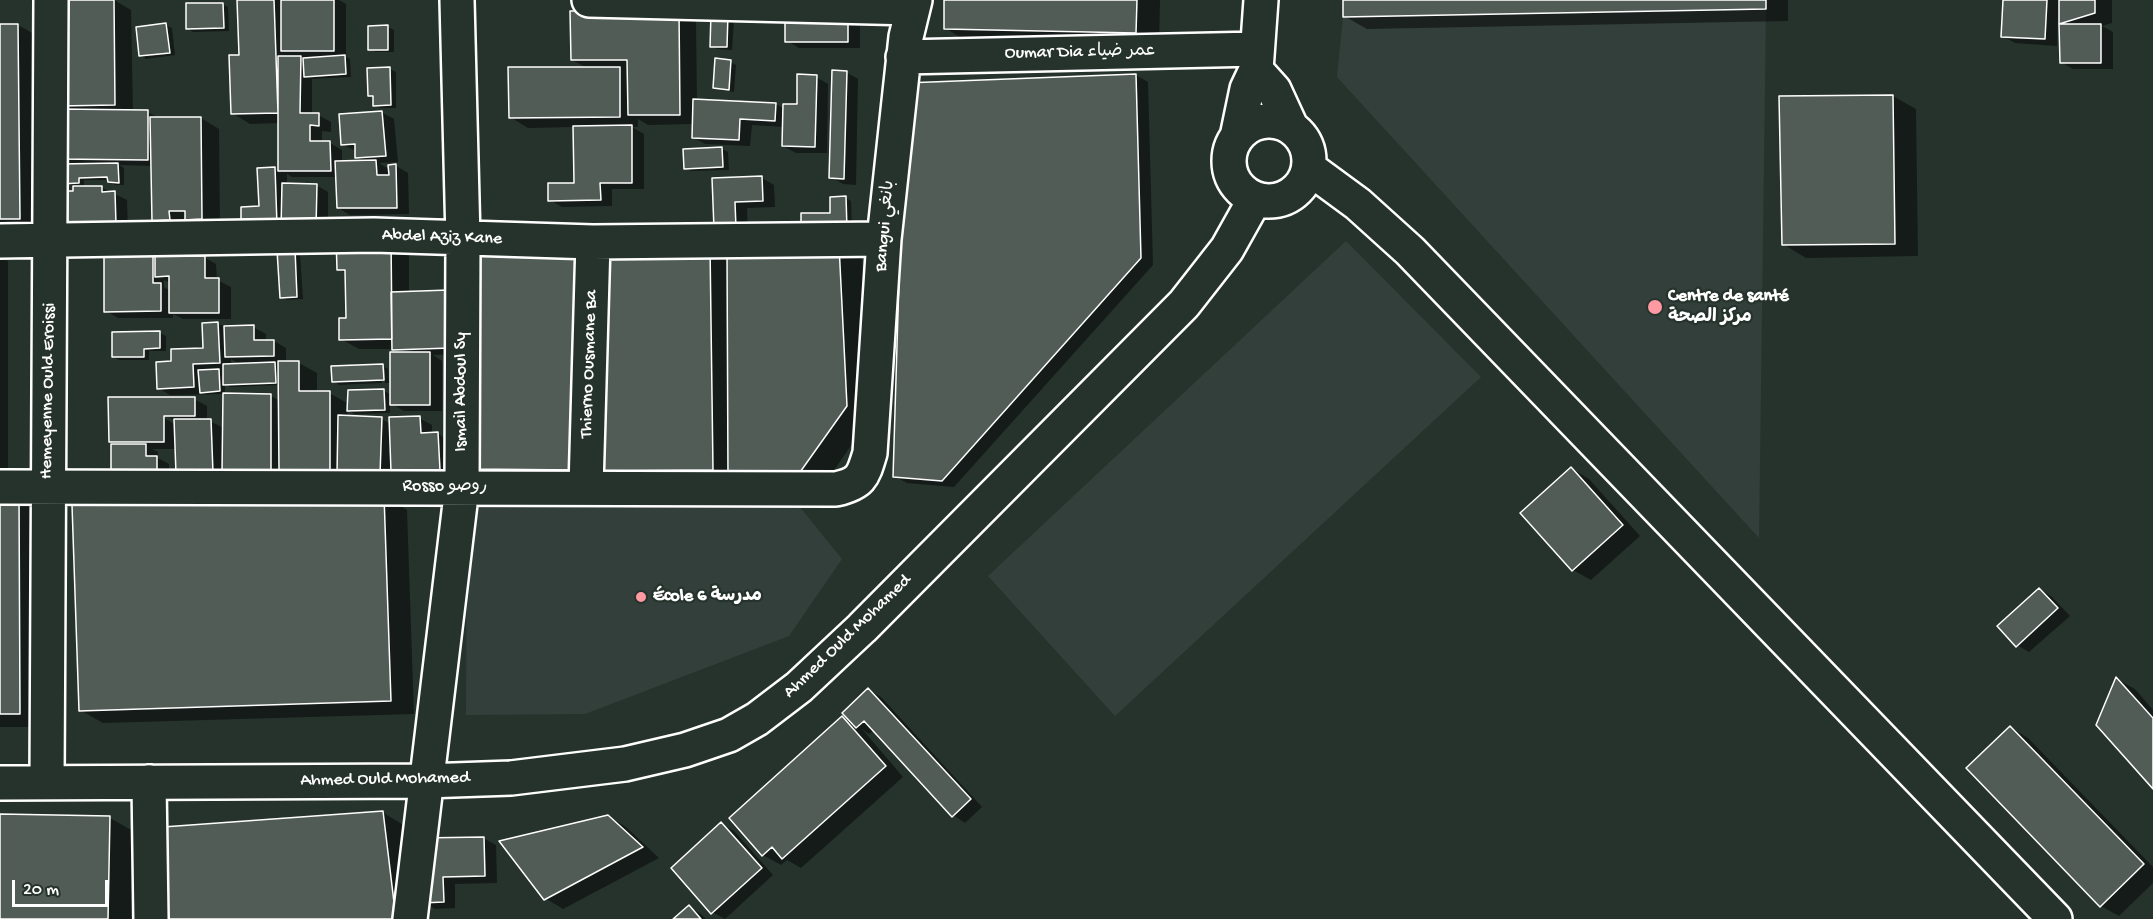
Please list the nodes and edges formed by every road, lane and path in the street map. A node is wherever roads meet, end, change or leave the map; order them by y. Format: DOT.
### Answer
graph roads {
  1 [pos="51,0"];
  2 [pos="456,0"];
  3 [pos="589,0"];
  4 [pos="1261,0"];
  5 [pos="914,4"];
  6 [pos="903,57"];
  7 [pos="1257,60"];
  8 [pos="1291,127"];
  9 [pos="1237,137"];
  10 [pos="1309,168"];
  11 [pos="1255,199"];
  12 [pos="463,239"];
  13 [pos="884,239"];
  14 [pos="0,241"];
  15 [pos="51,242"];
  16 [pos="593,242"];
  17 [pos="870,453"];
  18 [pos="0,487"];
  19 [pos="47,487"];
  20 [pos="586,487"];
  21 [pos="462,488"];
  22 [pos="425,781"];
  23 [pos="47,782"];
  24 [pos="149,782"];
  25 [pos="0,783"];
  26 [pos="151,919"];
  27 [pos="410,919"];
  28 [pos="2055,919"];
  1 -- 15 [label="street, Hemeyenne Ould Eroissi"];
  2 -- 12 [label="street, Ismail Abdoul Sy"];
  3 -- 5 [label="street"];
  4 -- 7 [label="street"];
  5 -- 6 [label="street, Bangui بانغي"];
  6 -- 7 [label="street, Oumar Dia عمر ضياء"];
  6 -- 13 [label="street, Bangui بانغي"];
  7 -- 8 [label="street"];
  7 -- 9 [label="street"];
  8 -- 9 [label="street"];
  8 -- 10 [label="street"];
  9 -- 11 [label="street"];
  10 -- 11 [label="street"];
  10 -- 28 [label="street"];
  11 -- 22 [label="street, Ahmed Ould Mohamed"];
  12 -- 15 [label="street, Abdel Aziz Kane"];
  12 -- 16 [label="street, Abdel Aziz Kane"];
  12 -- 21 [label="street, Ismail Abdoul Sy"];
  13 -- 16 [label="street, Abdel Aziz Kane"];
  13 -- 17 [label="street, Bangui بانغي"];
  14 -- 15 [label="street, Abdel Aziz Kane"];
  15 -- 19 [label="street, Hemeyenne Ould Eroissi"];
  16 -- 20 [label="street, Thierno Ousmane Ba"];
  17 -- 20 [label="street, Rosso روصو"];
  18 -- 19 [label="street, Rosso روصو"];
  19 -- 21 [label="street, Rosso روصو"];
  19 -- 23 [label="street, Hemeyenne Ould Eroissi"];
  20 -- 21 [label="street, Rosso روصو"];
  21 -- 22 [label="street, Ismail Abdoul Sy"];
  22 -- 24 [label="street, Ahmed Ould Mohamed"];
  22 -- 27 [label="street, Ismail Abdoul Sy"];
  23 -- 24 [label="street, Ahmed Ould Mohamed"];
  23 -- 25 [label="street, Ahmed Ould Mohamed"];
  24 -- 26 [label="street"];
}
